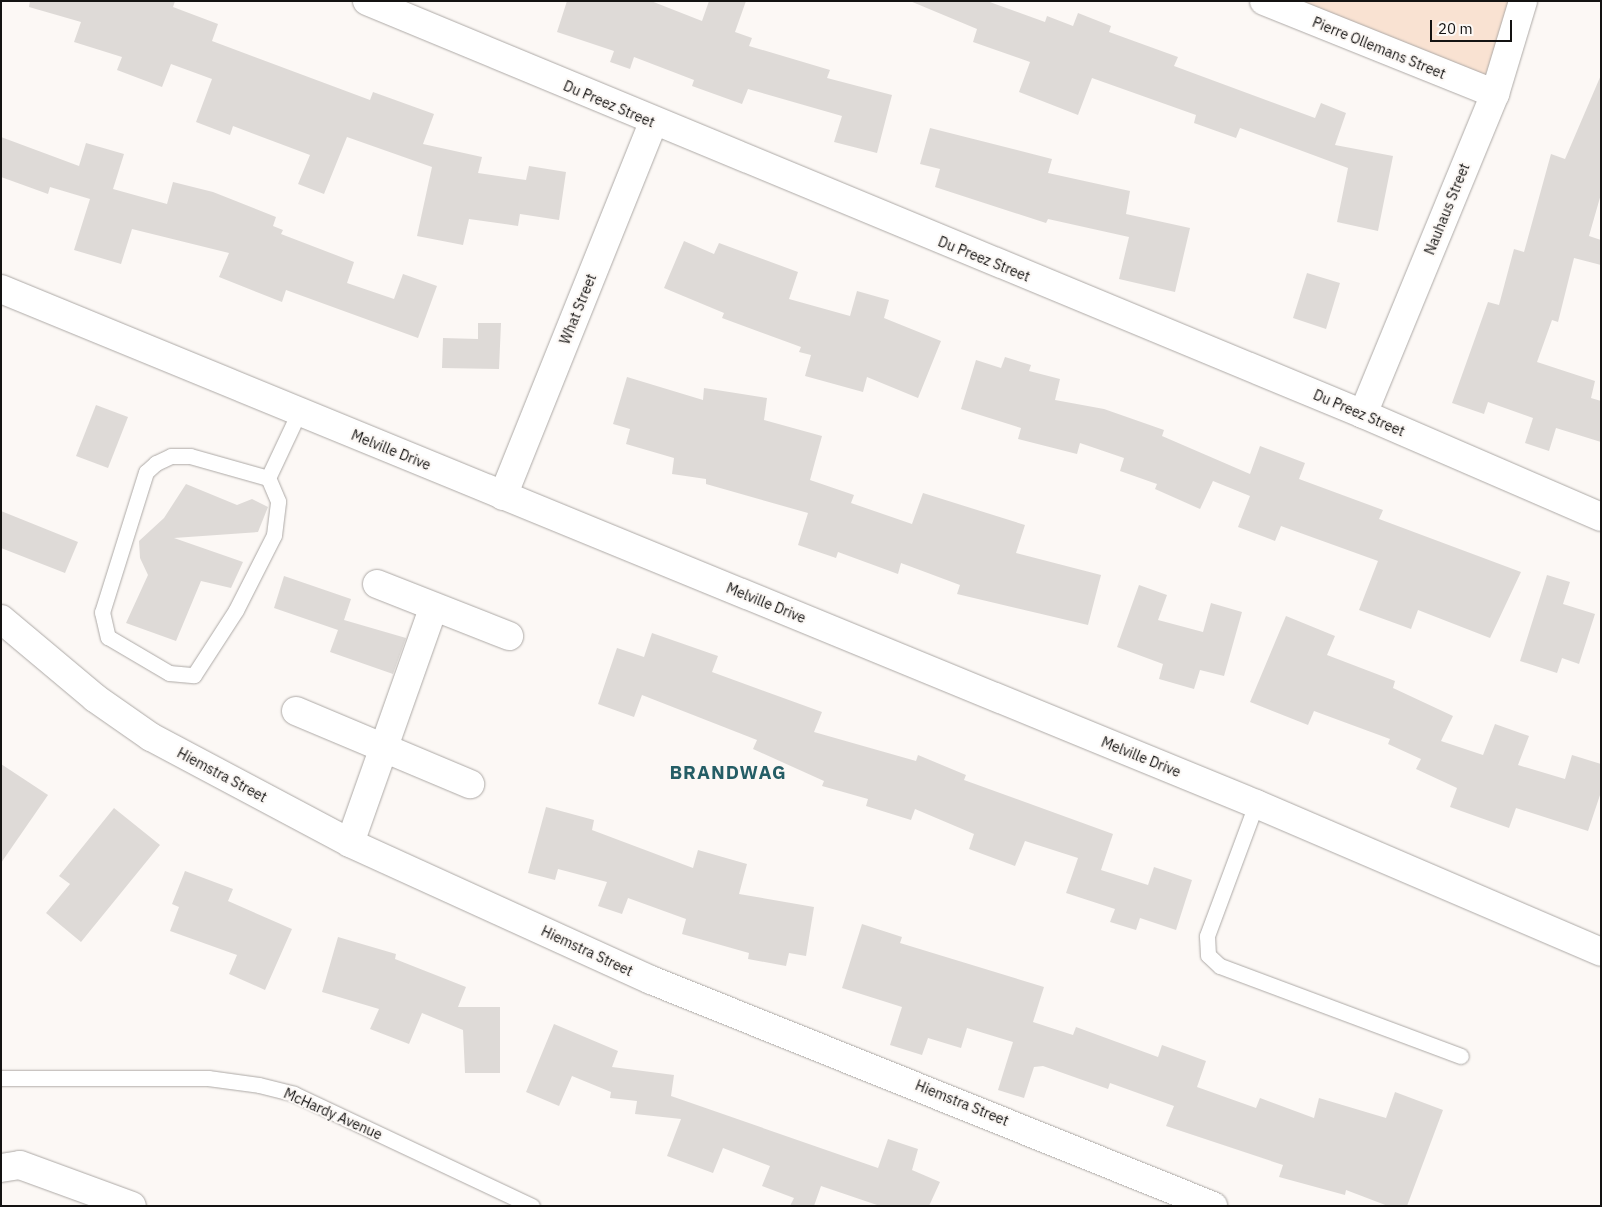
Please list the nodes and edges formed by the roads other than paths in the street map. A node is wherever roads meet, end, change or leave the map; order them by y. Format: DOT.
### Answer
graph roads {
  1 [pos="367,1"];
  2 [pos="1264,1"];
  3 [pos="1523,1"];
  4 [pos="1494,94"];
  5 [pos="653,123"];
  6 [pos="1,290"];
  7 [pos="299,412"];
  8 [pos="1363,414"];
  9 [pos="268,478"];
  10 [pos="503,496"];
  11 [pos="1601,517"];
  12 [pos="377,584"];
  13 [pos="433,608"];
  14 [pos="1,620"];
  15 [pos="509,636"];
  16 [pos="296,711"];
  17 [pos="383,750"];
  18 [pos="470,784"];
  19 [pos="1256,804"];
  20 [pos="350,843"];
  21 [pos="1530,920"];
  22 [pos="1601,931"];
  23 [pos="1601,952"];
  24 [pos="1461,1056"];
  25 [pos="1,1078"];
  26 [pos="1,1168"];
  27 [pos="132,1206"];
  28 [pos="532,1206"];
  29 [pos="1213,1206"];
  1 -- 5 [label="street, Du Preez Street"];
  2 -- 4 [label="street, Pierre Ollemans Street"];
  3 -- 4 [label="street, Nauhaus Street"];
  4 -- 8 [label="street, Nauhaus Street"];
  5 -- 8 [label="street, Du Preez Street"];
  5 -- 10 [label="street, What Street"];
  6 -- 7 [label="street, Melville Drive"];
  7 -- 9 [label="lane"];
  7 -- 10 [label="street, Melville Drive"];
  8 -- 11 [label="street, Du Preez Street"];
  9 -- 9 [label="lane"];
  10 -- 19 [label="street, Melville Drive"];
  12 -- 13 [label="street"];
  13 -- 15 [label="street"];
  13 -- 17 [label="street"];
  14 -- 20 [label="street, Hiemstra Street"];
  16 -- 17 [label="street"];
  17 -- 18 [label="street"];
  17 -- 20 [label="street"];
  19 -- 21 [label="street, Melville Drive"];
  19 -- 24 [label="lane"];
  20 -- 29 [label="street, Hiemstra Street"];
  21 -- 22 [label="street, Melville Drive"];
  21 -- 23 [label="street, Melville Drive"];
  25 -- 28 [label="lane, McHardy Avenue"];
  26 -- 27 [label="street"];
}
